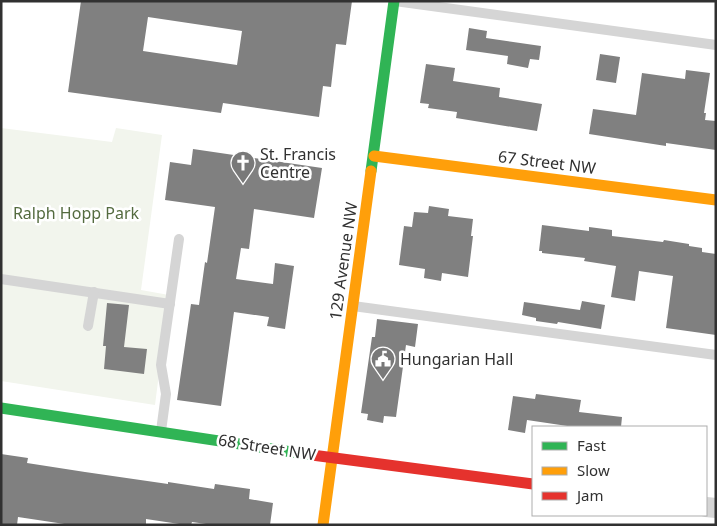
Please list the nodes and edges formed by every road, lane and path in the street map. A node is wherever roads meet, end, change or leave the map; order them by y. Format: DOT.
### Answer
graph roads {
  1 [pos="394,1"];
  2 [pos="716,45"];
  3 [pos="374,156"];
  4 [pos="716,200"];
  5 [pos="179,239"];
  6 [pos="1,279"];
  7 [pos="94,292"];
  8 [pos="170,304"];
  9 [pos="352,306"];
  10 [pos="88,326"];
  11 [pos="716,355"];
  12 [pos="1,408"];
  13 [pos="161,431"];
  14 [pos="332,458"];
  15 [pos="532,484"];
  16 [pos="323,525"];
  1 -- 2 [label="lane"];
  1 -- 3 [label="street, 129 Avenue NW"];
  3 -- 4 [label="street, 67 Street NW"];
  3 -- 9 [label="street, 129 Avenue NW"];
  5 -- 8 [label="lane"];
  6 -- 7 [label="lane"];
  7 -- 8 [label="lane"];
  7 -- 10 [label="lane"];
  8 -- 13 [label="lane"];
  9 -- 11 [label="lane"];
  9 -- 14 [label="street, 129 Avenue NW"];
  12 -- 13 [label="street, 68 Street NW"];
  13 -- 14 [label="street, 68 Street NW"];
  14 -- 15 [label="street, 68 Street NW"];
  14 -- 16 [label="street, 129 Avenue NW"];
}
